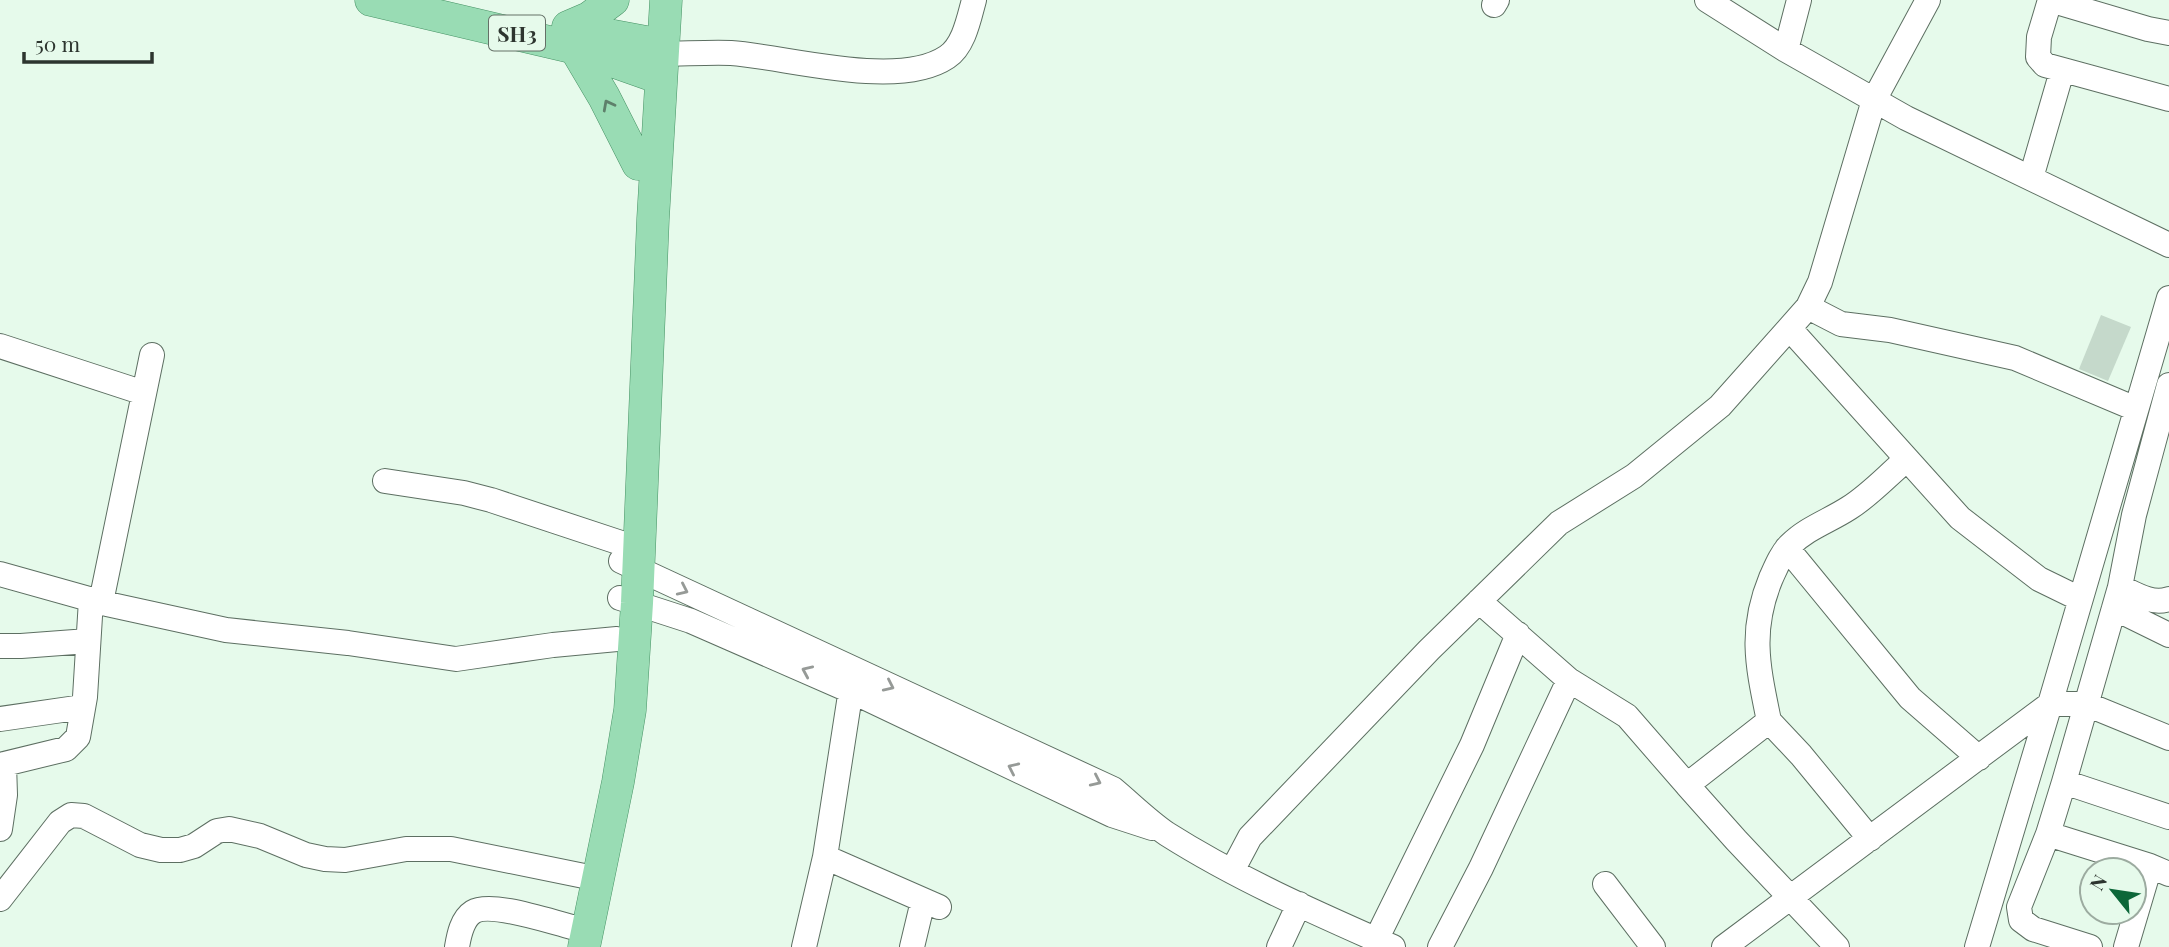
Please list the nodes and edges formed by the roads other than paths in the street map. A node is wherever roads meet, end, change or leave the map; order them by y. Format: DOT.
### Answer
graph roads {
  1 [pos="371,0"];
  2 [pos="453,0"];
  3 [pos="613,0"];
  4 [pos="650,0"];
  5 [pos="666,0"];
  6 [pos="974,0"];
  7 [pos="1707,0"];
  8 [pos="1799,0"];
  9 [pos="1928,0"];
  10 [pos="2050,0"];
  11 [pos="2086,5"];
  12 [pos="2169,33"];
  13 [pos="572,37"];
  14 [pos="1786,50"];
  15 [pos="655,58"];
  16 [pos="2062,71"];
  17 [pos="2169,99"];
  18 [pos="1874,100"];
  19 [pos="638,164"];
  20 [pos="2031,178"];
  21 [pos="2169,245"];
  22 [pos="2169,298"];
  23 [pos="1808,307"];
  24 [pos="1790,329"];
  25 [pos="0,346"];
  26 [pos="152,355"];
  27 [pos="2169,385"];
  28 [pos="144,393"];
  29 [pos="2136,409"];
  30 [pos="1907,459"];
  31 [pos="385,481"];
  32 [pos="1787,548"];
  33 [pos="627,558"];
  34 [pos="0,574"];
  35 [pos="2117,597"];
  36 [pos="2080,599"];
  37 [pos="2169,599"];
  38 [pos="629,600"];
  39 [pos="96,601"];
  40 [pos="1479,601"];
  41 [pos="1518,634"];
  42 [pos="2169,635"];
  43 [pos="617,639"];
  44 [pos="88,641"];
  45 [pos="0,646"];
  46 [pos="853,680"];
  47 [pos="1569,680"];
  48 [pos="2050,704"];
  49 [pos="2086,704"];
  50 [pos="83,707"];
  51 [pos="0,719"];
  52 [pos="1769,721"];
  53 [pos="2169,738"];
  54 [pos="1979,758"];
  55 [pos="2,764"];
  56 [pos="2064,782"];
  57 [pos="1687,785"];
  58 [pos="2169,817"];
  59 [pos="0,829"];
  60 [pos="2048,834"];
  61 [pos="1870,839"];
  62 [pos="825,857"];
  63 [pos="1232,870"];
  64 [pos="2160,870"];
  65 [pos="584,876"];
  66 [pos="1605,884"];
  67 [pos="1792,898"];
  68 [pos="0,899"];
  69 [pos="1299,904"];
  70 [pos="575,940"];
  71 [pos="1384,943"];
  72 [pos="457,947"];
  73 [pos="804,947"];
  74 [pos="912,947"];
  75 [pos="1279,947"];
  76 [pos="1440,947"];
  77 [pos="1653,947"];
  78 [pos="1724,947"];
  79 [pos="1837,947"];
  80 [pos="1978,947"];
  81 [pos="2090,947"];
  82 [pos="2126,947"];
  1 -- 13 [label="main road, SH3"];
  2 -- 13 [label="main road, SH3"];
  3 -- 13 [label="main road"];
  4 -- 15 [label="main road"];
  5 -- 15 [label="main road"];
  6 -- 15 [label="street"];
  7 -- 14 [label="street"];
  8 -- 14 [label="street"];
  9 -- 18 [label="street"];
  10 -- 11 [label="street"];
  10 -- 16 [label="street"];
  11 -- 12 [label="street"];
  13 -- 15 [label="main road, SH3"];
  19 -- 13 [label="main road, one-way"];
  14 -- 18 [label="street"];
  15 -- 19 [label="main road"];
  15 -- 33 [label="main road"];
  16 -- 17 [label="street"];
  16 -- 20 [label="street"];
  18 -- 20 [label="street"];
  18 -- 23 [label="street"];
  19 -- 33 [label="main road"];
  20 -- 21 [label="street"];
  22 -- 29 [label="street"];
  23 -- 24 [label="street"];
  23 -- 29 [label="street"];
  24 -- 30 [label="street"];
  24 -- 40 [label="street"];
  25 -- 28 [label="street"];
  26 -- 28 [label="street"];
  27 -- 35 [label="street"];
  28 -- 39 [label="street"];
  29 -- 36 [label="street"];
  30 -- 32 [label="street"];
  30 -- 36 [label="street"];
  31 -- 33 [label="street"];
  32 -- 52 [label="street"];
  32 -- 54 [label="street"];
  33 -- 38 [label="main road"];
  33 -- 46 [label="street, one-way"];
  34 -- 39 [label="street"];
  35 -- 37 [label="street"];
  35 -- 42 [label="street"];
  35 -- 49 [label="street"];
  36 -- 48 [label="street"];
  38 -- 43 [label="main road"];
  46 -- 38 [label="street, one-way"];
  38 -- 70 [label="main road"];
  39 -- 43 [label="street"];
  39 -- 44 [label="street"];
  40 -- 41 [label="street"];
  40 -- 63 [label="street"];
  41 -- 47 [label="street"];
  41 -- 71 [label="street"];
  43 -- 65 [label="main road"];
  44 -- 45 [label="street"];
  44 -- 50 [label="street"];
  46 -- 62 [label="street"];
  46 -- 63 [label="street"];
  47 -- 57 [label="street"];
  47 -- 76 [label="street"];
  48 -- 49 [label="street"];
  48 -- 54 [label="street"];
  48 -- 80 [label="street"];
  49 -- 53 [label="street"];
  49 -- 56 [label="street"];
  50 -- 51 [label="street"];
  50 -- 55 [label="street"];
  52 -- 57 [label="street"];
  52 -- 61 [label="street"];
  54 -- 61 [label="street"];
  55 -- 59 [label="street"];
  56 -- 58 [label="street"];
  56 -- 60 [label="street"];
  57 -- 67 [label="street"];
  60 -- 64 [label="street"];
  60 -- 81 [label="street"];
  61 -- 67 [label="street"];
  62 -- 73 [label="street"];
  62 -- 74 [label="street"];
  63 -- 69 [label="street"];
  64 -- 82 [label="street"];
  65 -- 68 [label="street"];
  65 -- 70 [label="main road"];
  66 -- 77 [label="street"];
  67 -- 78 [label="street"];
  67 -- 79 [label="street"];
  69 -- 71 [label="street"];
  69 -- 75 [label="street"];
  70 -- 72 [label="street"];
}
